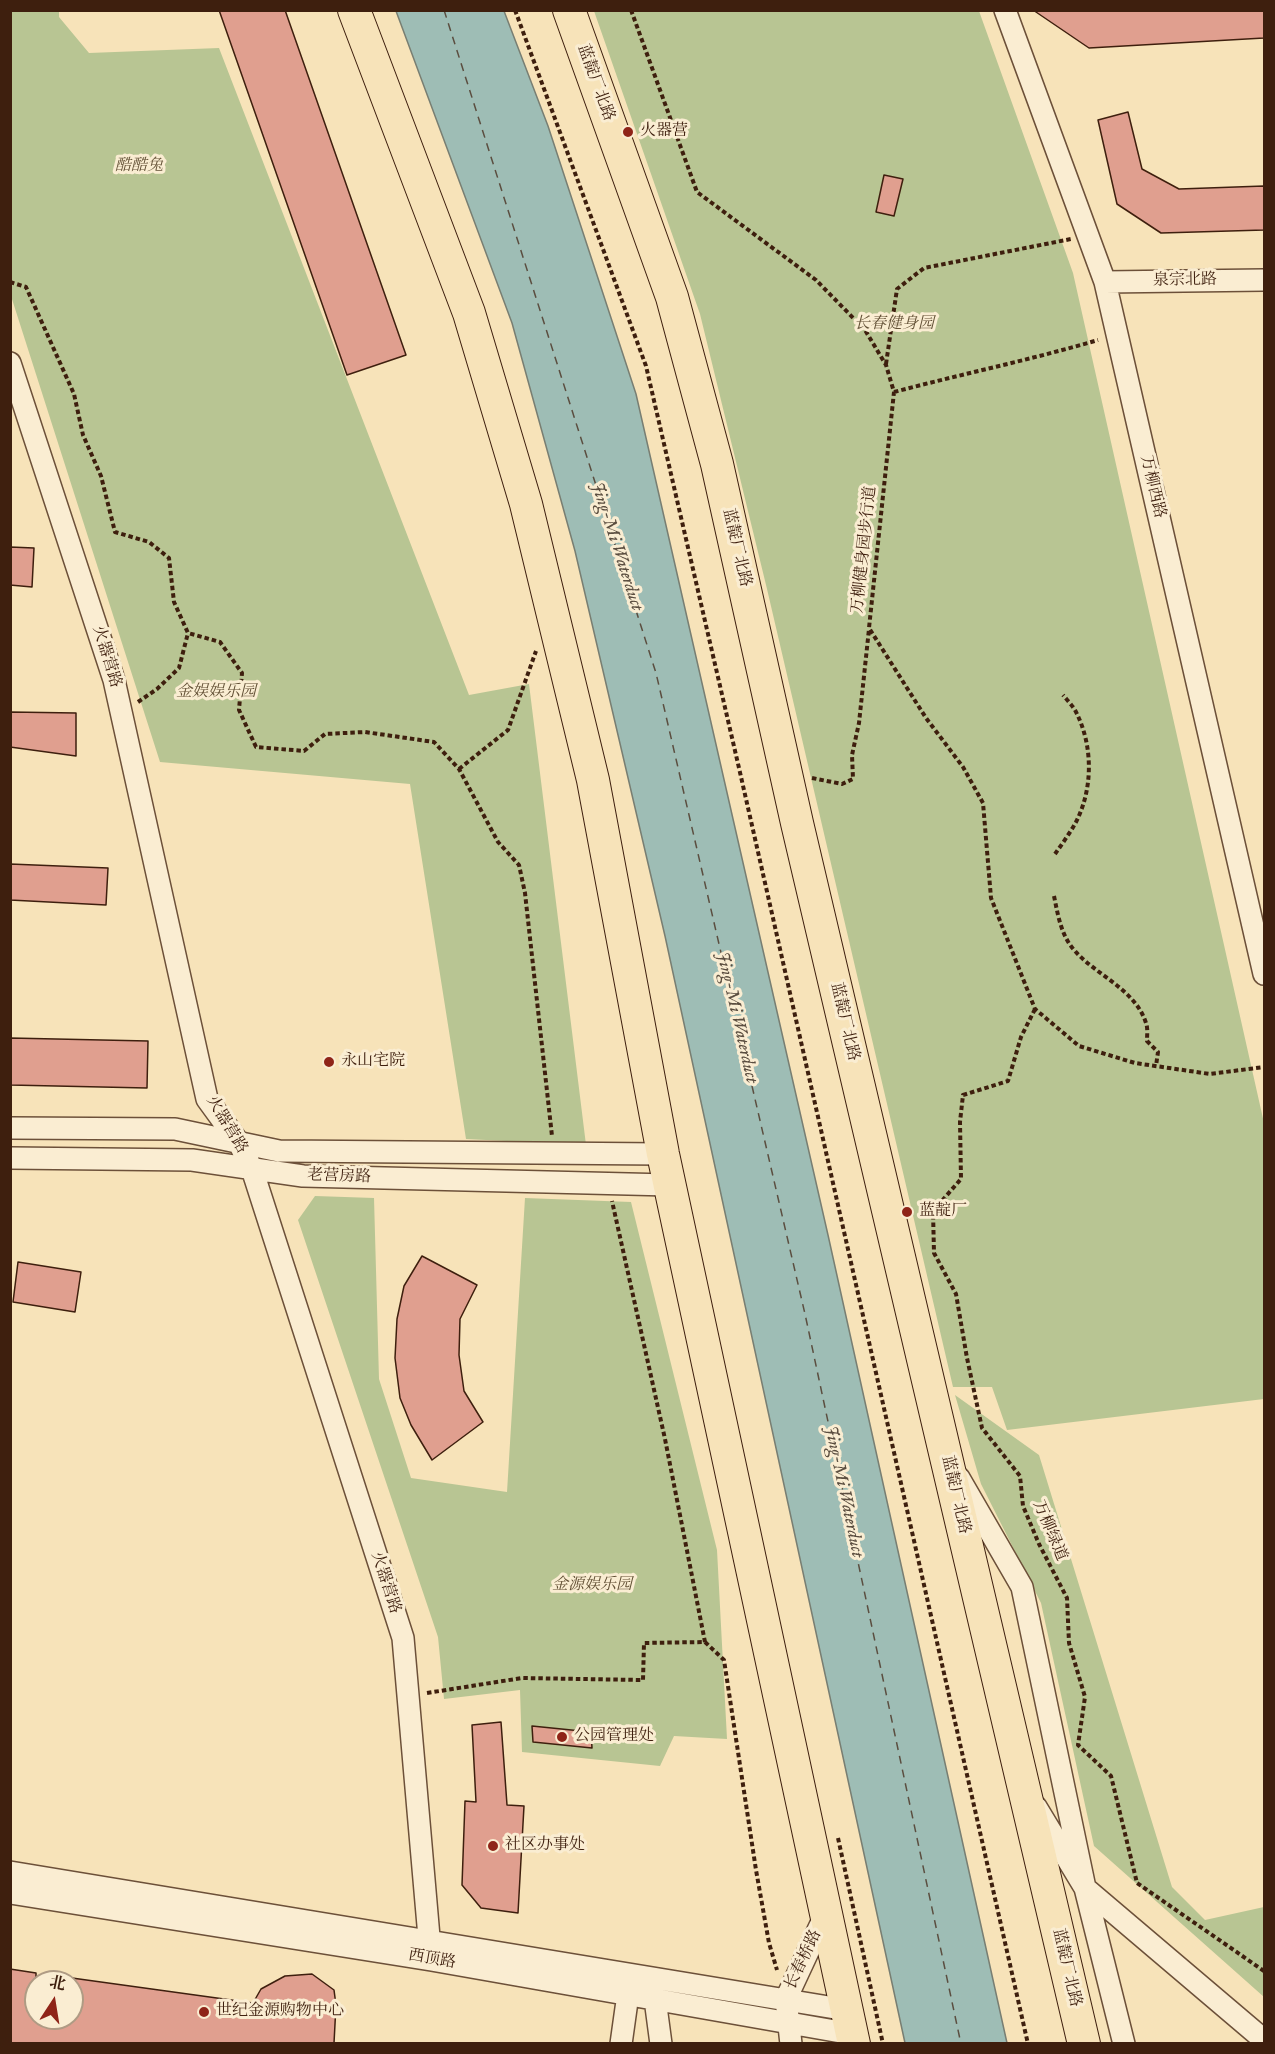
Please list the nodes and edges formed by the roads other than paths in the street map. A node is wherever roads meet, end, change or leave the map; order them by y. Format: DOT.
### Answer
graph roads {
  1 [pos="354,10"];
  2 [pos="569,10"];
  3 [pos="1005,10"];
  4 [pos="1264,280"];
  5 [pos="1104,282"];
  6 [pos="10,363"];
  7 [pos="1264,974"];
  8 [pos="10,1128"];
  9 [pos="239,1143"];
  10 [pos="663,1154"];
  11 [pos="10,1158"];
  12 [pos="252,1169"];
  13 [pos="669,1185"];
  14 [pos="945,1454"];
  15 [pos="1023,1786"];
  16 [pos="10,1872"];
  17 [pos="1085,1888"];
  18 [pos="10,1893"];
  19 [pos="826,1913"];
  20 [pos="430,1950"];
  21 [pos="628,1995"];
  22 [pos="655,1999"];
  23 [pos="786,1999"];
  24 [pos="851,2029"];
  25 [pos="790,2033"];
  26 [pos="1264,2040"];
  27 [pos="621,2043"];
  28 [pos="661,2043"];
  29 [pos="1084,2043"];
  30 [pos="1124,2043"];
  1 -- 10 [label="highway"];
  2 -- 14 [label="highway, 蓝靛厂北路"];
  3 -- 5 [label="street, 万柳西路"];
  4 -- 5 [label="street, 泉宗北路"];
  5 -- 7 [label="street, 万柳西路"];
  6 -- 9 [label="street, 火器营路"];
  8 -- 9 [label="street, 老营房路"];
  9 -- 10 [label="street, 老营房路"];
  9 -- 12 [label="street, 火器营路"];
  10 -- 13 [label="highway"];
  11 -- 12 [label="street, 老营房路"];
  12 -- 13 [label="street, 老营房路"];
  12 -- 20 [label="street, 火器营路"];
  13 -- 19 [label="highway"];
  14 -- 15 [label="highway, 蓝靛厂北路"];
  14 -- 17 [label="street"];
  15 -- 17 [label="street"];
  15 -- 29 [label="highway, 蓝靛厂北路"];
  16 -- 20 [label="street, 西顶路"];
  17 -- 26 [label="street"];
  17 -- 30 [label="street"];
  18 -- 20 [label="street, 西顶路"];
  19 -- 23 [label="street, 长春桥路"];
  19 -- 24 [label="highway"];
  20 -- 21 [label="street, 西顶路"];
  20 -- 23 [label="street, 西顶路"];
  21 -- 22 [label="street, 西顶路"];
  21 -- 27 [label="street"];
  22 -- 25 [label="street, 西顶路"];
  22 -- 28 [label="street"];
  23 -- 24 [label="street, 西顶路"];
  23 -- 25 [label="street, 长春桥路"];
  24 -- 25 [label="street, 西顶路"];
}
